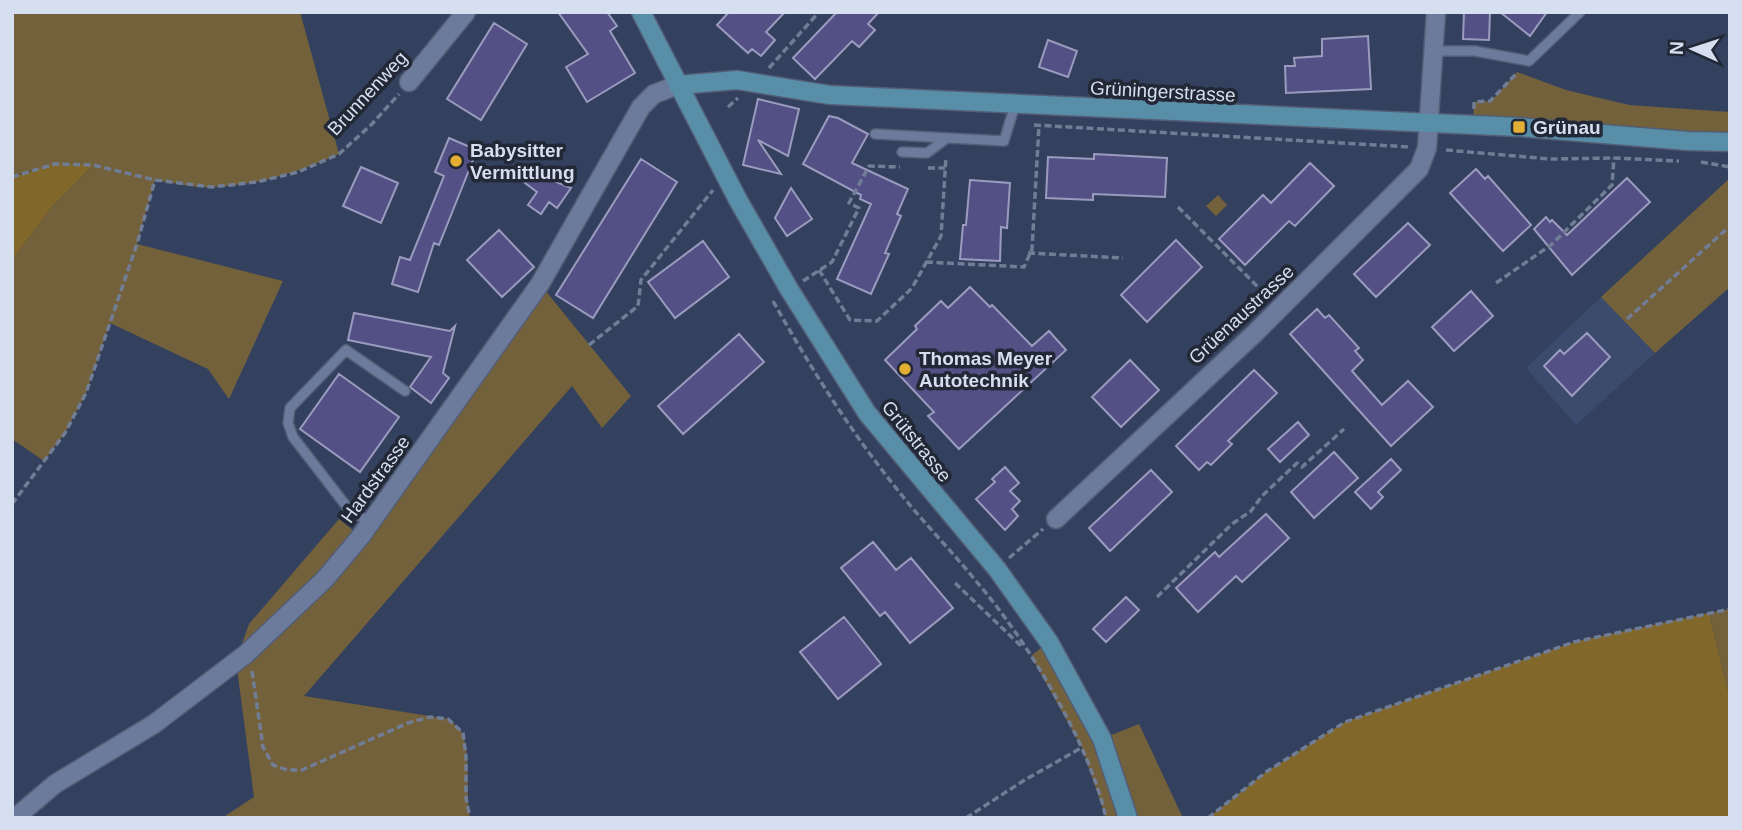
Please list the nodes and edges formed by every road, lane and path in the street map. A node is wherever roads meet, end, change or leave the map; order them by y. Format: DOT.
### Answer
graph roads {
  1 [pos="466,12"];
  2 [pos="641,12"];
  3 [pos="819,12"];
  4 [pos="1436,12"];
  5 [pos="1580,12"];
  6 [pos="1434,51"];
  7 [pos="1529,61"];
  8 [pos="410,82"];
  9 [pos="678,85"];
  10 [pos="751,90"];
  11 [pos="1015,105"];
  12 [pos="728,107"];
  13 [pos="1009,123"];
  14 [pos="1428,124"];
  15 [pos="1039,125"];
  16 [pos="1473,125"];
  17 [pos="875,134"];
  18 [pos="947,138"];
  19 [pos="1730,142"];
  20 [pos="1427,148"];
  21 [pos="902,152"];
  22 [pos="1615,158"];
  23 [pos="1679,161"];
  24 [pos="1692,161"];
  25 [pos="907,167"];
  26 [pos="920,167"];
  27 [pos="1730,167"];
  28 [pos="945,168"];
  29 [pos="12,177"];
  30 [pos="155,180"];
  31 [pos="711,193"];
  32 [pos="1178,206"];
  33 [pos="1730,226"];
  34 [pos="1028,253"];
  35 [pos="1123,258"];
  36 [pos="926,262"];
  37 [pos="819,270"];
  38 [pos="1496,283"];
  39 [pos="789,289"];
  40 [pos="773,302"];
  41 [pos="1279,309"];
  42 [pos="1627,319"];
  43 [pos="589,345"];
  44 [pos="405,391"];
  45 [pos="1344,429"];
  46 [pos="12,503"];
  47 [pos="1056,519"];
  48 [pos="370,523"];
  49 [pos="997,569"];
  50 [pos="955,583"];
  51 [pos="1157,597"];
  52 [pos="1730,609"];
  53 [pos="246,654"];
  54 [pos="1031,656"];
  55 [pos="1101,739"];
  56 [pos="1082,748"];
  57 [pos="15,818"];
  58 [pos="470,818"];
  59 [pos="966,818"];
  60 [pos="1106,818"];
  61 [pos="1128,818"];
  62 [pos="1208,818"];
  1 -- 8 [label="street, Brunnenweg"];
  2 -- 9 [label="main road"];
  3 -- 10 [label="path"];
  4 -- 6 [label="street, Grüenaustrasse"];
  5 -- 7 [label="lane"];
  6 -- 7 [label="lane"];
  6 -- 14 [label="street, Grüenaustrasse"];
  7 -- 16 [label="path"];
  8 -- 30 [label="path, Brunnenweg"];
  9 -- 10 [label="main road, Grüningerstrasse"];
  9 -- 39 [label="main road, Grütstrasse"];
  9 -- 48 [label="street, Hardstrasse"];
  10 -- 11 [label="main road, Grüningerstrasse"];
  10 -- 12 [label="path"];
  11 -- 13 [label="lane"];
  11 -- 14 [label="main road, Grüningerstrasse"];
  13 -- 15 [label="path"];
  13 -- 18 [label="lane"];
  14 -- 16 [label="main road, Grüningerstrasse"];
  14 -- 20 [label="street, Grüenaustrasse"];
  15 -- 20 [label="path"];
  15 -- 34 [label="path"];
  16 -- 19 [label="main road, Grüningerstrasse"];
  17 -- 18 [label="lane"];
  18 -- 21 [label="lane"];
  18 -- 28 [label="path"];
  20 -- 22 [label="path"];
  20 -- 41 [label="street, Grüenaustrasse"];
  22 -- 23 [label="path"];
  22 -- 38 [label="path"];
  24 -- 27 [label="path"];
  25 -- 37 [label="path"];
  26 -- 28 [label="path"];
  28 -- 36 [label="path"];
  29 -- 30 [label="path, Brunnenweg"];
  30 -- 46 [label="path"];
  31 -- 43 [label="path"];
  32 -- 41 [label="path"];
  33 -- 42 [label="path"];
  34 -- 35 [label="path"];
  34 -- 36 [label="path"];
  36 -- 37 [label="path"];
  37 -- 39 [label="path"];
  39 -- 49 [label="main road, Grütstrasse"];
  40 -- 54 [label="path"];
  41 -- 47 [label="street, Grüenaustrasse"];
  44 -- 48 [label="lane"];
  45 -- 51 [label="path"];
  47 -- 49 [label="path"];
  48 -- 53 [label="street, Hardstrasse"];
  49 -- 55 [label="main road, Grütstrasse"];
  50 -- 54 [label="path"];
  52 -- 62 [label="path"];
  53 -- 57 [label="street, Hardstrasse"];
  53 -- 58 [label="path"];
  54 -- 56 [label="path"];
  55 -- 56 [label="path"];
  55 -- 61 [label="main road, Grütstrasse"];
  56 -- 59 [label="path"];
  56 -- 60 [label="path"];
}
